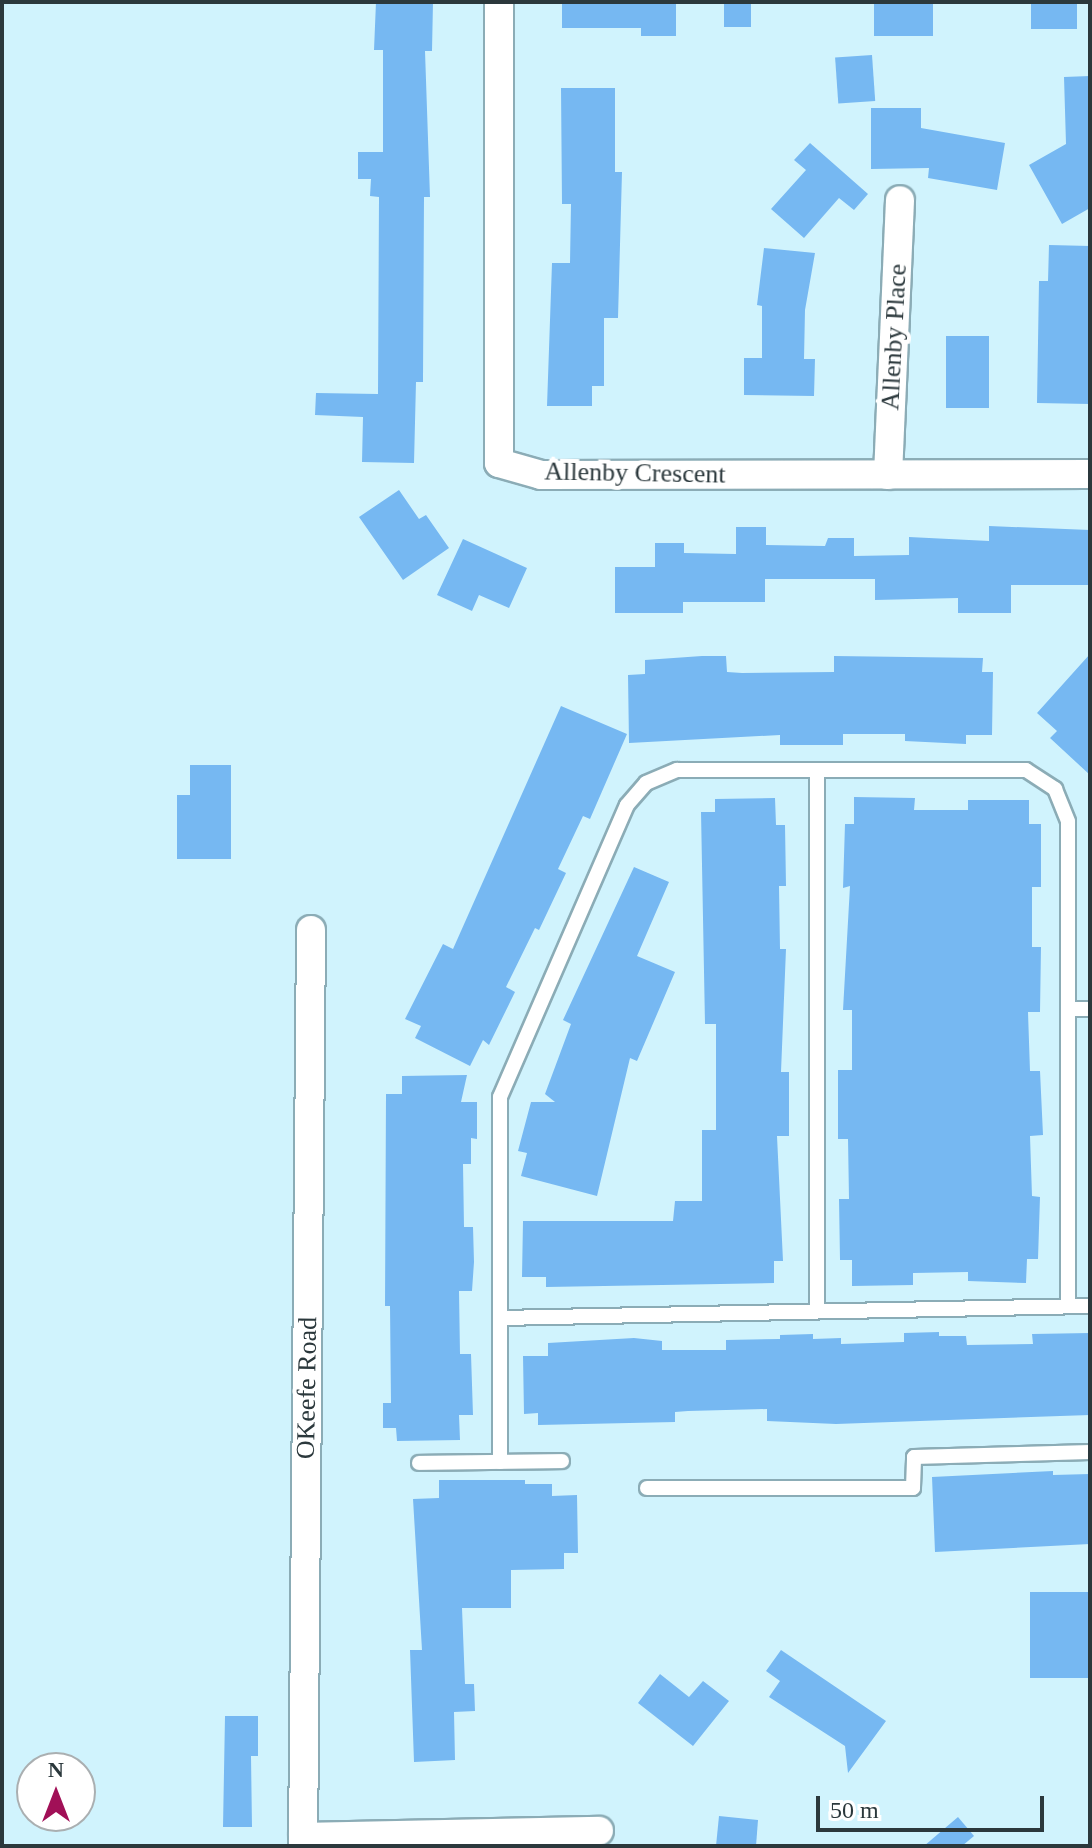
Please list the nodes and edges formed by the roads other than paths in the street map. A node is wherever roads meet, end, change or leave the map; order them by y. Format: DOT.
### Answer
graph roads {
  1 [pos="499,2"];
  2 [pos="900,200"];
  3 [pos="1090,474"];
  4 [pos="888,475"];
  5 [pos="817,770"];
  6 [pos="311,930"];
  7 [pos="1068,1009"];
  8 [pos="1090,1009"];
  9 [pos="1068,1306"];
  10 [pos="1090,1306"];
  11 [pos="817,1311"];
  12 [pos="500,1318"];
  13 [pos="1090,1452"];
  14 [pos="562,1461"];
  15 [pos="500,1462"];
  16 [pos="419,1463"];
  17 [pos="647,1488"];
  18 [pos="599,1831"];
  19 [pos="303,1842"];
  1 -- 4 [label="street, Allenby Crescent"];
  2 -- 4 [label="street, Allenby Place"];
  3 -- 4 [label="street, Allenby Crescent"];
  5 -- 7 [label="lane"];
  5 -- 11 [label="lane"];
  5 -- 12 [label="lane"];
  6 -- 19 [label="street, OKeefe Road"];
  7 -- 8 [label="lane"];
  7 -- 9 [label="lane"];
  9 -- 10 [label="lane"];
  9 -- 11 [label="lane"];
  11 -- 12 [label="lane"];
  12 -- 15 [label="lane"];
  13 -- 17 [label="lane"];
  14 -- 15 [label="lane"];
  15 -- 16 [label="lane"];
  18 -- 19 [label="street"];
}
